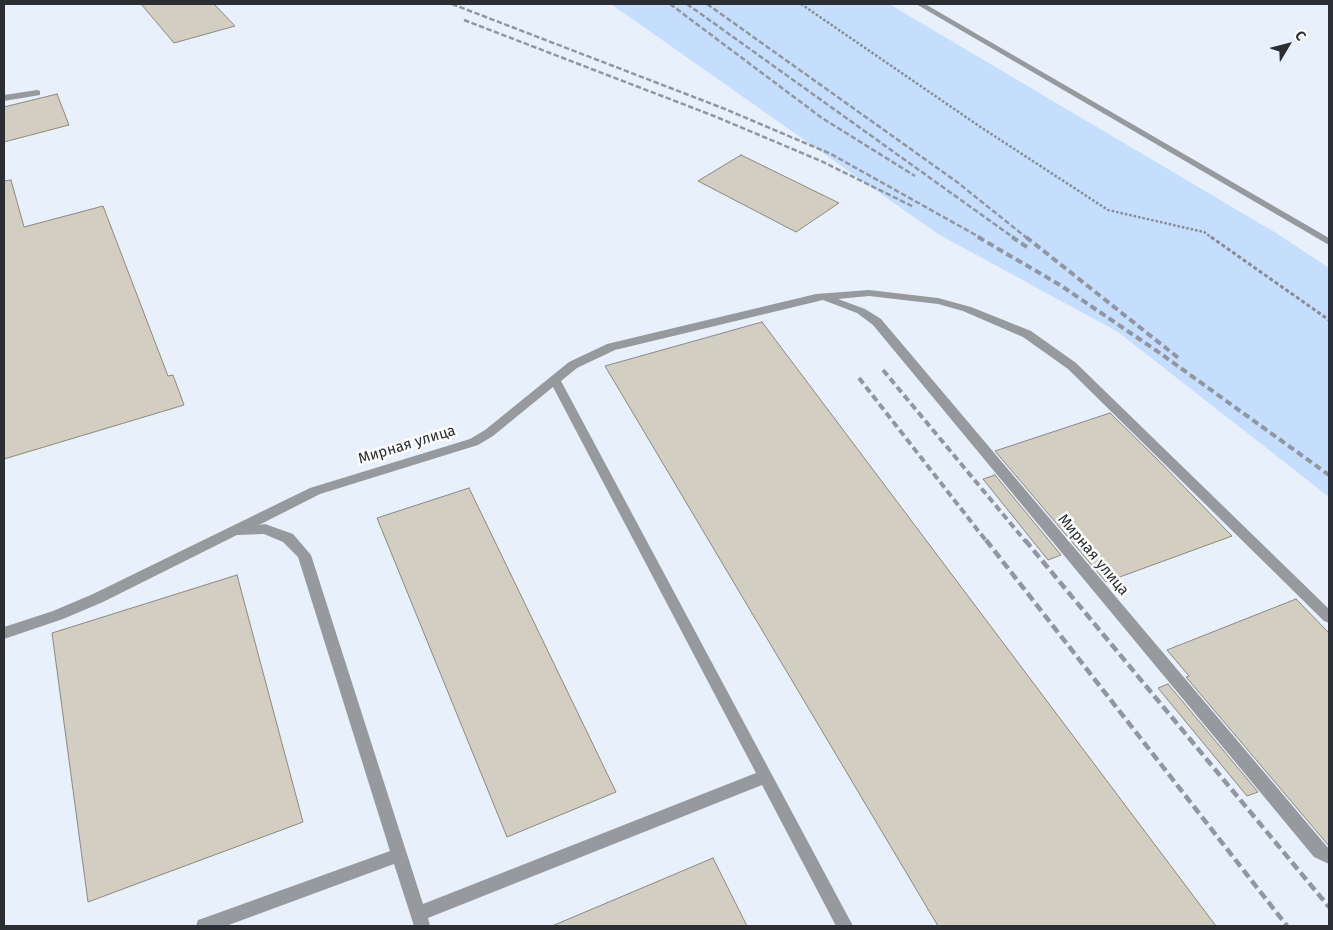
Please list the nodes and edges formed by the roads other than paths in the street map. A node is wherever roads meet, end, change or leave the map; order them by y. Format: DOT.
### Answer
graph roads {
  1 [pos="920,4"];
  2 [pos="38,93"];
  3 [pos="4,98"];
  4 [pos="1329,242"];
  5 [pos="816,297"];
  6 [pos="555,380"];
  7 [pos="230,533"];
  8 [pos="1329,617"];
  9 [pos="4,633"];
  10 [pos="766,776"];
  11 [pos="399,855"];
  12 [pos="1329,857"];
  13 [pos="420,920"];
  14 [pos="204,926"];
  15 [pos="845,926"];
  1 -- 4 [label="lane"];
  2 -- 3 [label="lane"];
  5 -- 6 [label="lane, Мирная улица"];
  5 -- 8 [label="lane, Мирная улица"];
  5 -- 12 [label="lane, Мирная улица"];
  6 -- 7 [label="lane, Мирная улица"];
  6 -- 10 [label="lane"];
  7 -- 9 [label="lane, Мирная улица"];
  7 -- 11 [label="lane"];
  10 -- 13 [label="lane"];
  10 -- 15 [label="lane"];
  11 -- 13 [label="lane"];
  11 -- 14 [label="lane"];
}
